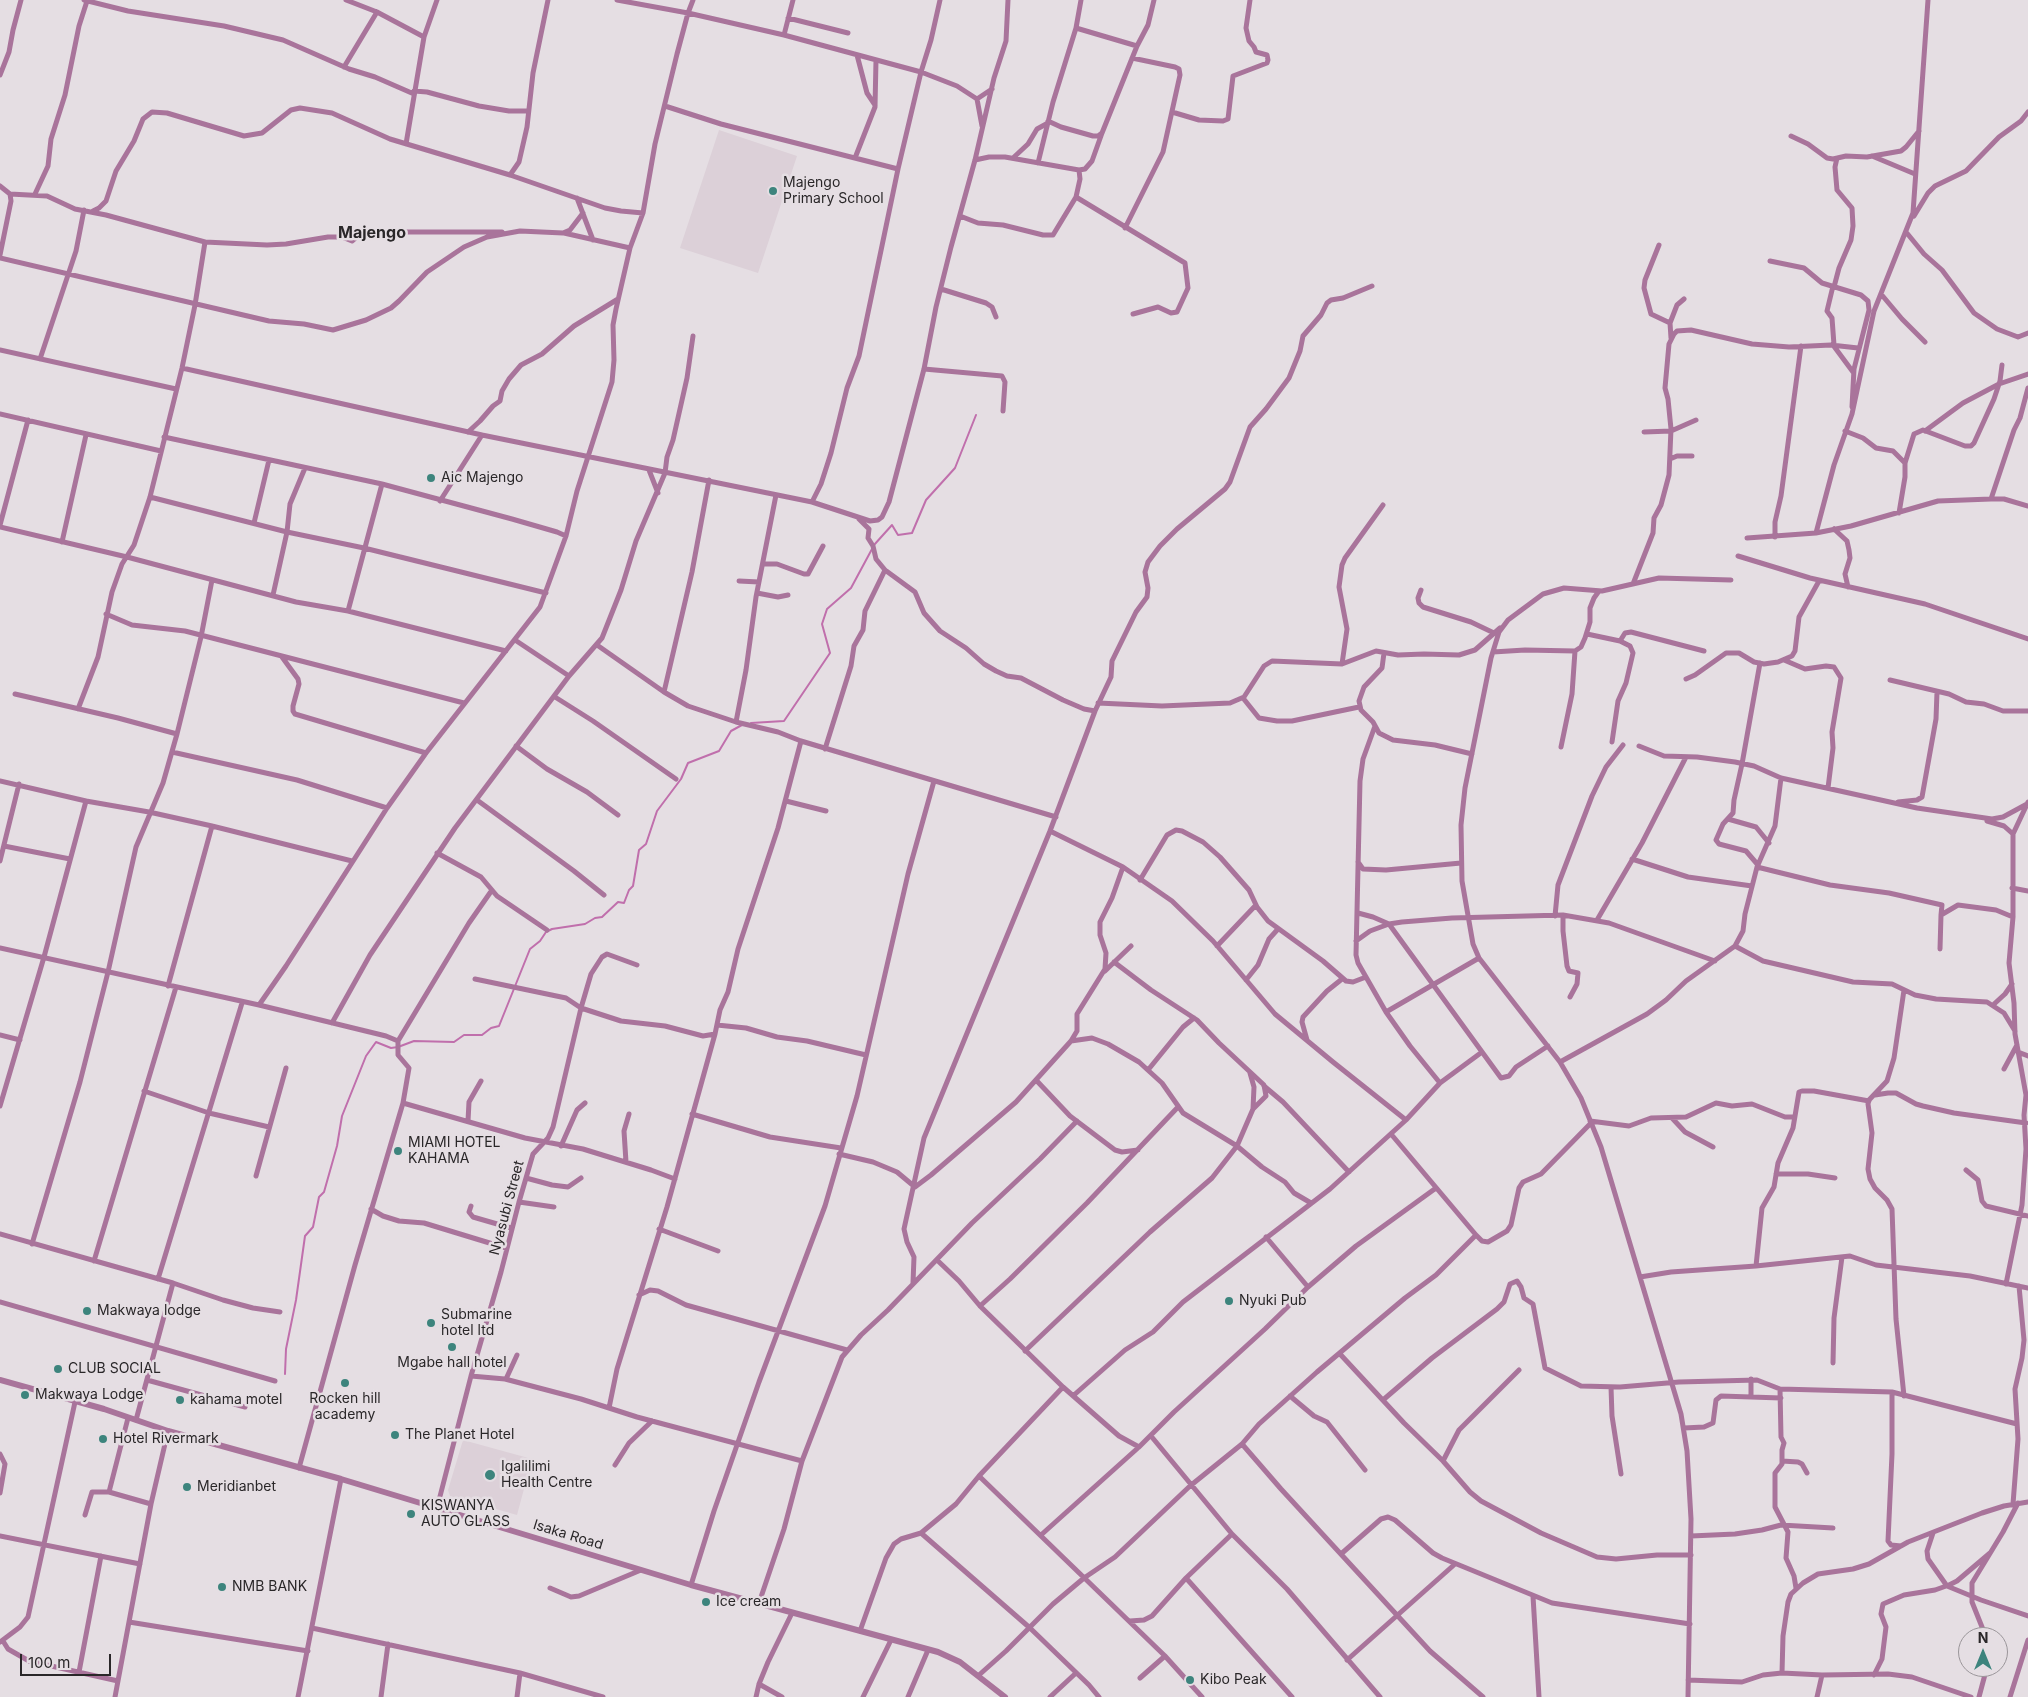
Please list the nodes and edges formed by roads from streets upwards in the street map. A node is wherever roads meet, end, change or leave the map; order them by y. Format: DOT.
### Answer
graph roads {
  1 [pos="21,0"];
  2 [pos="86,0"];
  3 [pos="346,0"];
  4 [pos="437,0"];
  5 [pos="548,0"];
  6 [pos="618,0"];
  7 [pos="694,0"];
  8 [pos="793,0"];
  9 [pos="940,0"];
  10 [pos="1008,0"];
  11 [pos="1081,0"];
  12 [pos="1154,0"];
  13 [pos="1250,0"];
  14 [pos="1928,0"];
  15 [pos="377,12"];
  16 [pos="688,12"];
  17 [pos="788,18"];
  18 [pos="1076,28"];
  19 [pos="848,33"];
  20 [pos="784,36"];
  21 [pos="424,37"];
  22 [pos="1137,46"];
  23 [pos="857,55"];
  24 [pos="1132,58"];
  25 [pos="876,60"];
  26 [pos="344,67"];
  27 [pos="921,72"];
  28 [pos="0,74"];
  29 [pos="992,89"];
  30 [pos="414,92"];
  31 [pos="977,99"];
  32 [pos="875,105"];
  33 [pos="665,106"];
  34 [pos="528,112"];
  35 [pos="1172,112"];
  36 [pos="2028,112"];
  37 [pos="1048,122"];
  38 [pos="982,129"];
  39 [pos="1919,131"];
  40 [pos="1102,133"];
  41 [pos="1791,136"];
  42 [pos="406,144"];
  43 [pos="1872,156"];
  44 [pos="855,158"];
  45 [pos="1013,158"];
  46 [pos="1837,158"];
  47 [pos="975,160"];
  48 [pos="1038,163"];
  49 [pos="898,169"];
  50 [pos="1079,170"];
  51 [pos="1914,174"];
  52 [pos="510,175"];
  53 [pos="0,186"];
  54 [pos="10,194"];
  55 [pos="35,194"];
  56 [pos="1076,197"];
  57 [pos="576,198"];
  58 [pos="84,210"];
  59 [pos="92,211"];
  60 [pos="583,213"];
  61 [pos="643,213"];
  62 [pos="960,216"];
  63 [pos="1911,221"];
  64 [pos="1125,228"];
  65 [pos="520,232"];
  66 [pos="1906,232"];
  67 [pos="563,233"];
  68 [pos="593,240"];
  69 [pos="205,242"];
  70 [pos="1660,245"];
  71 [pos="630,248"];
  72 [pos="0,256"];
  73 [pos="1770,261"];
  74 [pos="68,275"];
  75 [pos="1372,286"];
  76 [pos="1833,286"];
  77 [pos="941,289"];
  78 [pos="1881,294"];
  79 [pos="619,299"];
  80 [pos="1684,299"];
  81 [pos="195,305"];
  82 [pos="1133,314"];
  83 [pos="996,317"];
  84 [pos="1670,323"];
  85 [pos="2028,333"];
  86 [pos="693,336"];
  87 [pos="1671,340"];
  88 [pos="1925,342"];
  89 [pos="1834,345"];
  90 [pos="1801,346"];
  91 [pos="1858,348"];
  92 [pos="0,350"];
  93 [pos="40,359"];
  94 [pos="2002,365"];
  95 [pos="182,368"];
  96 [pos="924,369"];
  97 [pos="1853,373"];
  98 [pos="2028,374"];
  99 [pos="1999,384"];
  100 [pos="2028,388"];
  101 [pos="176,389"];
  102 [pos="1003,411"];
  103 [pos="0,414"];
  104 [pos="1852,414"];
  105 [pos="28,420"];
  106 [pos="1696,420"];
  107 [pos="1671,431"];
  108 [pos="1845,431"];
  109 [pos="1926,431"];
  110 [pos="468,432"];
  111 [pos="1644,432"];
  112 [pos="86,435"];
  113 [pos="482,435"];
  114 [pos="164,437"];
  115 [pos="161,450"];
  116 [pos="1692,456"];
  117 [pos="587,457"];
  118 [pos="1670,459"];
  119 [pos="270,460"];
  120 [pos="1905,463"];
  121 [pos="305,468"];
  122 [pos="649,470"];
  123 [pos="665,473"];
  124 [pos="709,480"];
  125 [pos="382,484"];
  126 [pos="658,492"];
  127 [pos="776,495"];
  128 [pos="150,497"];
  129 [pos="1991,499"];
  130 [pos="440,501"];
  131 [pos="812,502"];
  132 [pos="1383,505"];
  133 [pos="2028,506"];
  134 [pos="1899,513"];
  135 [pos="857,517"];
  136 [pos="254,523"];
  137 [pos="0,526"];
  138 [pos="1834,529"];
  139 [pos="287,532"];
  140 [pos="1816,533"];
  141 [pos="566,536"];
  142 [pos="1775,537"];
  143 [pos="1747,538"];
  144 [pos="62,542"];
  145 [pos="823,546"];
  146 [pos="364,548"];
  147 [pos="1738,556"];
  148 [pos="127,557"];
  149 [pos="763,564"];
  150 [pos="886,570"];
  151 [pos="212,580"];
  152 [pos="1731,580"];
  153 [pos="1819,580"];
  154 [pos="739,581"];
  155 [pos="759,582"];
  156 [pos="1633,584"];
  157 [pos="1848,588"];
  158 [pos="1421,590"];
  159 [pos="1599,591"];
  160 [pos="546,593"];
  161 [pos="757,594"];
  162 [pos="273,595"];
  163 [pos="788,595"];
  164 [pos="348,611"];
  165 [pos="106,614"];
  166 [pos="1502,627"];
  167 [pos="1494,633"];
  168 [pos="1587,634"];
  169 [pos="201,637"];
  170 [pos="2028,639"];
  171 [pos="515,640"];
  172 [pos="1620,641"];
  173 [pos="597,645"];
  174 [pos="506,651"];
  175 [pos="1575,651"];
  176 [pos="1704,651"];
  177 [pos="1493,652"];
  178 [pos="1384,653"];
  179 [pos="281,656"];
  180 [pos="1784,660"];
  181 [pos="1760,663"];
  182 [pos="1342,664"];
  183 [pos="569,676"];
  184 [pos="1686,679"];
  185 [pos="1890,680"];
  186 [pos="664,692"];
  187 [pos="1937,692"];
  188 [pos="16,694"];
  189 [pos="555,697"];
  190 [pos="1243,698"];
  191 [pos="464,703"];
  192 [pos="1098,703"];
  193 [pos="1359,707"];
  194 [pos="78,709"];
  195 [pos="1095,711"];
  196 [pos="2028,711"];
  197 [pos="736,722"];
  198 [pos="1375,726"];
  199 [pos="177,734"];
  200 [pos="801,741"];
  201 [pos="1612,742"];
  202 [pos="1623,745"];
  203 [pos="516,746"];
  204 [pos="1639,746"];
  205 [pos="1561,747"];
  206 [pos="825,749"];
  207 [pos="172,752"];
  208 [pos="426,753"];
  209 [pos="1472,754"];
  210 [pos="1686,757"];
  211 [pos="1742,764"];
  212 [pos="1781,778"];
  213 [pos="676,779"];
  214 [pos="0,780"];
  215 [pos="934,781"];
  216 [pos="19,784"];
  217 [pos="1828,788"];
  218 [pos="477,800"];
  219 [pos="86,801"];
  220 [pos="786,801"];
  221 [pos="1894,802"];
  222 [pos="2028,803"];
  223 [pos="387,808"];
  224 [pos="150,812"];
  225 [pos="826,812"];
  226 [pos="1950,812"];
  227 [pos="618,814"];
  228 [pos="1056,817"];
  229 [pos="1728,819"];
  230 [pos="212,826"];
  231 [pos="1050,831"];
  232 [pos="2013,834"];
  233 [pos="1769,843"];
  234 [pos="4,846"];
  235 [pos="437,853"];
  236 [pos="70,859"];
  237 [pos="1632,859"];
  238 [pos="0,860"];
  239 [pos="352,861"];
  240 [pos="1358,862"];
  241 [pos="1462,863"];
  242 [pos="1758,866"];
  243 [pos="1123,867"];
  244 [pos="1140,880"];
  245 [pos="1752,886"];
  246 [pos="2012,888"];
  247 [pos="492,890"];
  248 [pos="2028,890"];
  249 [pos="604,895"];
  250 [pos="1256,905"];
  251 [pos="1358,913"];
  252 [pos="1942,914"];
  253 [pos="1554,916"];
  254 [pos="1563,916"];
  255 [pos="1467,917"];
  256 [pos="2012,917"];
  257 [pos="1597,920"];
  258 [pos="1389,924"];
  259 [pos="1278,929"];
  260 [pos="547,930"];
  261 [pos="1356,941"];
  262 [pos="1131,946"];
  263 [pos="1217,946"];
  264 [pos="1735,946"];
  265 [pos="0,948"];
  266 [pos="1940,949"];
  267 [pos="44,957"];
  268 [pos="1479,958"];
  269 [pos="1715,961"];
  270 [pos="1114,962"];
  271 [pos="637,965"];
  272 [pos="108,972"];
  273 [pos="1104,972"];
  274 [pos="1366,978"];
  275 [pos="476,979"];
  276 [pos="1342,979"];
  277 [pos="1246,980"];
  278 [pos="2012,984"];
  279 [pos="1433,985"];
  280 [pos="168,986"];
  281 [pos="176,987"];
  282 [pos="1904,990"];
  283 [pos="1570,997"];
  284 [pos="242,1003"];
  285 [pos="1993,1005"];
  286 [pos="259,1006"];
  287 [pos="581,1008"];
  288 [pos="1386,1012"];
  289 [pos="1194,1018"];
  290 [pos="332,1023"];
  291 [pos="718,1025"];
  292 [pos="2015,1031"];
  293 [pos="715,1034"];
  294 [pos="0,1035"];
  295 [pos="20,1040"];
  296 [pos="1307,1040"];
  297 [pos="398,1041"];
  298 [pos="1071,1041"];
  299 [pos="2017,1045"];
  300 [pos="1548,1046"];
  301 [pos="1482,1052"];
  302 [pos="2018,1052"];
  303 [pos="866,1055"];
  304 [pos="2028,1056"];
  305 [pos="1560,1062"];
  306 [pos="286,1068"];
  307 [pos="2004,1069"];
  308 [pos="1148,1070"];
  309 [pos="1250,1072"];
  310 [pos="1036,1080"];
  311 [pos="481,1081"];
  312 [pos="1440,1083"];
  313 [pos="1264,1085"];
  314 [pos="144,1091"];
  315 [pos="1875,1095"];
  316 [pos="1869,1101"];
  317 [pos="403,1103"];
  318 [pos="585,1103"];
  319 [pos="0,1106"];
  320 [pos="1178,1107"];
  321 [pos="1253,1109"];
  322 [pos="209,1113"];
  323 [pos="629,1114"];
  324 [pos="692,1114"];
  325 [pos="1794,1117"];
  326 [pos="1672,1118"];
  327 [pos="1406,1120"];
  328 [pos="468,1121"];
  329 [pos="1076,1121"];
  330 [pos="1590,1122"];
  331 [pos="2026,1123"];
  332 [pos="270,1127"];
  333 [pos="1391,1134"];
  334 [pos="544,1142"];
  335 [pos="561,1146"];
  336 [pos="1237,1146"];
  337 [pos="1713,1147"];
  338 [pos="1138,1150"];
  339 [pos="840,1151"];
  340 [pos="626,1162"];
  341 [pos="1966,1170"];
  342 [pos="1349,1172"];
  343 [pos="1776,1174"];
  344 [pos="256,1176"];
  345 [pos="526,1178"];
  346 [pos="581,1178"];
  347 [pos="1835,1178"];
  348 [pos="675,1179"];
  349 [pos="915,1187"];
  350 [pos="1436,1188"];
  351 [pos="518,1202"];
  352 [pos="1311,1203"];
  353 [pos="471,1206"];
  354 [pos="554,1207"];
  355 [pos="371,1209"];
  356 [pos="2019,1215"];
  357 [pos="2028,1216"];
  358 [pos="511,1228"];
  359 [pos="659,1229"];
  360 [pos="0,1234"];
  361 [pos="1476,1235"];
  362 [pos="1266,1237"];
  363 [pos="32,1244"];
  364 [pos="506,1248"];
  365 [pos="718,1251"];
  366 [pos="1842,1257"];
  367 [pos="937,1260"];
  368 [pos="94,1261"];
  369 [pos="1756,1266"];
  370 [pos="1895,1267"];
  371 [pos="1640,1277"];
  372 [pos="158,1278"];
  373 [pos="173,1283"];
  374 [pos="913,1283"];
  375 [pos="2006,1284"];
  376 [pos="1308,1286"];
  377 [pos="2019,1286"];
  378 [pos="2028,1288"];
  379 [pos="639,1295"];
  380 [pos="0,1302"];
  381 [pos="980,1306"];
  382 [pos="280,1312"];
  383 [pos="778,1331"];
  384 [pos="156,1346"];
  385 [pos="847,1350"];
  386 [pos="1025,1351"];
  387 [pos="1340,1354"];
  388 [pos="517,1355"];
  389 [pos="1833,1364"];
  390 [pos="1519,1370"];
  391 [pos="471,1376"];
  392 [pos="506,1379"];
  393 [pos="0,1380"];
  394 [pos="147,1380"];
  395 [pos="1751,1380"];
  396 [pos="275,1381"];
  397 [pos="1673,1382"];
  398 [pos="1063,1387"];
  399 [pos="1611,1387"];
  400 [pos="1780,1389"];
  401 [pos="1892,1392"];
  402 [pos="1074,1395"];
  403 [pos="1290,1396"];
  404 [pos="1751,1396"];
  405 [pos="1904,1396"];
  406 [pos="1780,1398"];
  407 [pos="1383,1400"];
  408 [pos="75,1402"];
  409 [pos="245,1407"];
  410 [pos="609,1408"];
  411 [pos="128,1418"];
  412 [pos="136,1420"];
  413 [pos="652,1421"];
  414 [pos="2017,1424"];
  415 [pos="1684,1428"];
  416 [pos="168,1431"];
  417 [pos="1151,1436"];
  418 [pos="738,1444"];
  419 [pos="1242,1444"];
  420 [pos="1139,1447"];
  421 [pos="0,1454"];
  422 [pos="802,1461"];
  423 [pos="1443,1461"];
  424 [pos="1782,1461"];
  425 [pos="615,1464"];
  426 [pos="299,1468"];
  427 [pos="1365,1470"];
  428 [pos="1807,1473"];
  429 [pos="1621,1474"];
  430 [pos="979,1476"];
  431 [pos="341,1479"];
  432 [pos="1190,1486"];
  433 [pos="109,1492"];
  434 [pos="0,1493"];
  435 [pos="2028,1502"];
  436 [pos="151,1504"];
  437 [pos="2015,1504"];
  438 [pos="437,1508"];
  439 [pos="85,1515"];
  440 [pos="1784,1525"];
  441 [pos="1833,1528"];
  442 [pos="1933,1533"];
  443 [pos="921,1534"];
  444 [pos="1232,1534"];
  445 [pos="1041,1535"];
  446 [pos="0,1536"];
  447 [pos="1691,1536"];
  448 [pos="44,1544"];
  449 [pos="1901,1546"];
  450 [pos="1990,1553"];
  451 [pos="1341,1554"];
  452 [pos="1691,1555"];
  453 [pos="101,1556"];
  454 [pos="140,1564"];
  455 [pos="1455,1564"];
  456 [pos="642,1570"];
  457 [pos="1084,1578"];
  458 [pos="1186,1578"];
  459 [pos="691,1585"];
  460 [pos="1947,1586"];
  461 [pos="550,1588"];
  462 [pos="1796,1588"];
  463 [pos="1971,1595"];
  464 [pos="1533,1596"];
  465 [pos="759,1603"];
  466 [pos="792,1613"];
  467 [pos="1397,1616"];
  468 [pos="2028,1616"];
  469 [pos="129,1622"];
  470 [pos="1130,1622"];
  471 [pos="1690,1624"];
  472 [pos="1982,1627"];
  473 [pos="312,1628"];
  474 [pos="1030,1628"];
  475 [pos="860,1631"];
  476 [pos="891,1640"];
  477 [pos="2028,1640"];
  478 [pos="2,1641"];
  479 [pos="388,1644"];
  480 [pos="928,1650"];
  481 [pos="308,1651"];
  482 [pos="2028,1653"];
  483 [pos="1165,1656"];
  484 [pos="1347,1660"];
  485 [pos="2020,1661"];
  486 [pos="79,1672"];
  487 [pos="520,1672"];
  488 [pos="1076,1672"];
  489 [pos="1782,1673"];
  490 [pos="979,1675"];
  491 [pos="1822,1675"];
  492 [pos="1874,1675"];
  493 [pos="1984,1677"];
  494 [pos="1140,1678"];
  495 [pos="1688,1680"];
  496 [pos="118,1681"];
  497 [pos="759,1684"];
  498 [pos="1955,1695"];
  499 [pos="1198,1696"];
  500 [pos="1377,1696"];
  501 [pos="115,1697"];
  502 [pos="298,1697"];
  503 [pos="381,1697"];
  504 [pos="517,1697"];
  505 [pos="603,1697"];
  506 [pos="756,1697"];
  507 [pos="782,1697"];
  508 [pos="863,1697"];
  509 [pos="908,1697"];
  510 [pos="1005,1697"];
  511 [pos="1050,1697"];
  512 [pos="1099,1697"];
  513 [pos="1292,1697"];
  514 [pos="1483,1697"];
  515 [pos="1539,1697"];
  516 [pos="1688,1697"];
  517 [pos="1818,1697"];
  518 [pos="1971,1697"];
  519 [pos="1979,1697"];
  520 [pos="2010,1697"];
  1 -- 28 [label="street"];
  2 -- 26 [label="street"];
  2 -- 55 [label="street"];
  3 -- 15 [label="street"];
  4 -- 21 [label="street"];
  5 -- 34 [label="street"];
  6 -- 16 [label="street"];
  7 -- 16 [label="street"];
  8 -- 17 [label="street"];
  9 -- 27 [label="street"];
  10 -- 29 [label="street"];
  11 -- 18 [label="street"];
  12 -- 22 [label="street"];
  13 -- 35 [label="street"];
  14 -- 39 [label="street"];
  15 -- 21 [label="street"];
  15 -- 26 [label="street"];
  16 -- 20 [label="street"];
  16 -- 33 [label="street"];
  17 -- 19 [label="street"];
  17 -- 20 [label="street"];
  18 -- 22 [label="street"];
  18 -- 37 [label="street"];
  20 -- 23 [label="street"];
  21 -- 30 [label="street"];
  22 -- 24 [label="street"];
  23 -- 25 [label="street"];
  23 -- 32 [label="street"];
  24 -- 35 [label="street"];
  24 -- 40 [label="street"];
  25 -- 27 [label="street"];
  25 -- 32 [label="street"];
  26 -- 30 [label="street"];
  27 -- 31 [label="street"];
  27 -- 49 [label="street"];
  29 -- 31 [label="street"];
  29 -- 38 [label="street"];
  30 -- 34 [label="street"];
  30 -- 42 [label="street"];
  31 -- 38 [label="street"];
  32 -- 44 [label="street"];
  33 -- 44 [label="street"];
  33 -- 61 [label="street"];
  34 -- 52 [label="street"];
  35 -- 64 [label="street"];
  36 -- 63 [label="street"];
  37 -- 40 [label="street"];
  37 -- 45 [label="street"];
  37 -- 48 [label="street"];
  38 -- 47 [label="street"];
  39 -- 43 [label="street"];
  39 -- 51 [label="street"];
  40 -- 50 [label="street"];
  41 -- 46 [label="street"];
  42 -- 52 [label="street"];
  42 -- 59 [label="street"];
  43 -- 46 [label="street"];
  43 -- 51 [label="street"];
  44 -- 49 [label="street"];
  45 -- 47 [label="street"];
  45 -- 48 [label="street"];
  46 -- 76 [label="street"];
  47 -- 62 [label="street"];
  48 -- 50 [label="street"];
  49 -- 131 [label="street"];
  50 -- 56 [label="street"];
  51 -- 63 [label="street"];
  52 -- 57 [label="street"];
  53 -- 54 [label="street"];
  54 -- 55 [label="street"];
  54 -- 72 [label="street"];
  55 -- 58 [label="street"];
  56 -- 62 [label="street"];
  56 -- 64 [label="street"];
  57 -- 60 [label="street"];
  57 -- 61 [label="street"];
  58 -- 59 [label="street"];
  58 -- 74 [label="street"];
  59 -- 69 [label="street"];
  60 -- 67 [label="street"];
  60 -- 68 [label="street"];
  61 -- 71 [label="street"];
  62 -- 77 [label="street"];
  63 -- 66 [label="street"];
  64 -- 82 [label="street"];
  65 -- 67 [label="street"];
  65 -- 69 [label="street"];
  65 -- 81 [label="street"];
  66 -- 78 [label="street"];
  66 -- 85 [label="street"];
  67 -- 68 [label="street"];
  68 -- 71 [label="street"];
  69 -- 81 [label="street"];
  70 -- 84 [label="street"];
  71 -- 79 [label="street"];
  72 -- 74 [label="street"];
  73 -- 76 [label="street"];
  74 -- 81 [label="street"];
  74 -- 93 [label="street"];
  75 -- 192 [label="street"];
  76 -- 89 [label="street"];
  76 -- 91 [label="street"];
  77 -- 83 [label="street"];
  77 -- 96 [label="street"];
  78 -- 88 [label="street"];
  78 -- 104 [label="street"];
  79 -- 110 [label="street"];
  79 -- 117 [label="street"];
  80 -- 84 [label="street"];
  81 -- 95 [label="street"];
  84 -- 87 [label="street"];
  86 -- 123 [label="street"];
  87 -- 90 [label="street"];
  87 -- 107 [label="street"];
  89 -- 90 [label="street"];
  89 -- 91 [label="street"];
  89 -- 97 [label="street"];
  90 -- 142 [label="street"];
  91 -- 97 [label="street"];
  92 -- 93 [label="street"];
  93 -- 101 [label="street"];
  94 -- 99 [label="street"];
  95 -- 101 [label="street"];
  95 -- 110 [label="street"];
  96 -- 102 [label="street"];
  96 -- 135 [label="street"];
  97 -- 104 [label="street"];
  98 -- 99 [label="street"];
  99 -- 109 [label="street"];
  99 -- 109 [label="street"];
  100 -- 129 [label="street"];
  101 -- 114 [label="street"];
  103 -- 105 [label="street"];
  104 -- 108 [label="street"];
  105 -- 112 [label="street"];
  105 -- 137 [label="street"];
  106 -- 107 [label="street"];
  107 -- 111 [label="street"];
  107 -- 118 [label="street"];
  108 -- 120 [label="street"];
  108 -- 140 [label="street"];
  109 -- 120 [label="street"];
  110 -- 113 [label="street"];
  112 -- 115 [label="street"];
  112 -- 144 [label="street"];
  113 -- 117 [label="street"];
  113 -- 130 [label="street"];
  114 -- 115 [label="street"];
  114 -- 119 [label="street"];
  115 -- 128 [label="street"];
  116 -- 118 [label="street"];
  117 -- 122 [label="street"];
  117 -- 141 [label="street"];
  118 -- 156 [label="street"];
  119 -- 121 [label="street"];
  119 -- 136 [label="street"];
  120 -- 134 [label="street"];
  121 -- 125 [label="street"];
  121 -- 139 [label="street"];
  122 -- 123 [label="street"];
  122 -- 126 [label="street"];
  123 -- 124 [label="street"];
  123 -- 126 [label="street"];
  124 -- 127 [label="street"];
  124 -- 186 [label="street"];
  125 -- 130 [label="street"];
  125 -- 146 [label="street"];
  126 -- 173 [label="street"];
  127 -- 131 [label="street"];
  127 -- 149 [label="street"];
  128 -- 136 [label="street"];
  128 -- 148 [label="street"];
  129 -- 133 [label="street"];
  129 -- 134 [label="street"];
  130 -- 141 [label="street"];
  131 -- 135 [label="street"];
  132 -- 182 [label="street"];
  134 -- 138 [label="street"];
  135 -- 150 [label="street"];
  136 -- 139 [label="street"];
  137 -- 144 [label="street"];
  138 -- 140 [label="street"];
  138 -- 157 [label="street"];
  139 -- 146 [label="street"];
  139 -- 162 [label="street"];
  140 -- 142 [label="street"];
  141 -- 160 [label="street"];
  142 -- 143 [label="street"];
  144 -- 148 [label="street"];
  145 -- 149 [label="street"];
  146 -- 160 [label="street"];
  146 -- 164 [label="street"];
  147 -- 153 [label="street"];
  148 -- 151 [label="street"];
  148 -- 165 [label="street"];
  149 -- 155 [label="street"];
  150 -- 195 [label="street"];
  150 -- 206 [label="street"];
  151 -- 162 [label="street"];
  151 -- 169 [label="street"];
  152 -- 156 [label="street"];
  153 -- 157 [label="street"];
  153 -- 180 [label="street"];
  154 -- 155 [label="street"];
  155 -- 161 [label="street"];
  156 -- 159 [label="street"];
  157 -- 170 [label="street"];
  158 -- 167 [label="street"];
  159 -- 166 [label="street"];
  159 -- 168 [label="street"];
  160 -- 171 [label="street"];
  161 -- 163 [label="street"];
  161 -- 197 [label="street"];
  162 -- 164 [label="street"];
  164 -- 174 [label="street"];
  165 -- 169 [label="street"];
  165 -- 194 [label="street"];
  166 -- 167 [label="street"];
  166 -- 177 [label="street"];
  167 -- 178 [label="street"];
  168 -- 172 [label="street"];
  168 -- 175 [label="street"];
  169 -- 179 [label="street"];
  169 -- 199 [label="street"];
  171 -- 174 [label="street"];
  171 -- 183 [label="street"];
  172 -- 176 [label="street"];
  172 -- 201 [label="street"];
  173 -- 183 [label="street"];
  173 -- 186 [label="street"];
  174 -- 191 [label="street"];
  175 -- 177 [label="street"];
  175 -- 205 [label="street"];
  177 -- 209 [label="street"];
  178 -- 182 [label="street"];
  178 -- 193 [label="street"];
  179 -- 191 [label="street"];
  179 -- 208 [label="street"];
  180 -- 181 [label="street"];
  180 -- 217 [label="street"];
  181 -- 184 [label="street"];
  181 -- 211 [label="street"];
  182 -- 190 [label="street"];
  183 -- 189 [label="street"];
  185 -- 187 [label="street"];
  186 -- 197 [label="street"];
  187 -- 196 [label="street"];
  187 -- 221 [label="street"];
  188 -- 194 [label="street"];
  189 -- 203 [label="street"];
  189 -- 213 [label="street"];
  190 -- 192 [label="street"];
  190 -- 193 [label="street"];
  191 -- 208 [label="street"];
  192 -- 195 [label="street"];
  193 -- 198 [label="street"];
  194 -- 199 [label="street"];
  195 -- 228 [label="street"];
  197 -- 200 [label="street"];
  198 -- 209 [label="street"];
  198 -- 240 [label="street"];
  199 -- 207 [label="street"];
  200 -- 206 [label="street"];
  200 -- 220 [label="street"];
  202 -- 253 [label="street"];
  203 -- 218 [label="street"];
  203 -- 227 [label="street"];
  204 -- 210 [label="street"];
  206 -- 215 [label="street"];
  207 -- 223 [label="street"];
  207 -- 224 [label="street"];
  208 -- 223 [label="street"];
  209 -- 241 [label="street"];
  210 -- 211 [label="street"];
  210 -- 237 [label="street"];
  211 -- 212 [label="street"];
  211 -- 229 [label="street"];
  212 -- 217 [label="street"];
  212 -- 233 [label="street"];
  214 -- 216 [label="street"];
  215 -- 228 [label="street"];
  215 -- 303 [label="street"];
  216 -- 219 [label="street"];
  216 -- 234 [label="street"];
  217 -- 221 [label="street"];
  218 -- 235 [label="street"];
  218 -- 249 [label="street"];
  219 -- 224 [label="street"];
  219 -- 236 [label="street"];
  220 -- 225 [label="street"];
  220 -- 291 [label="street"];
  221 -- 226 [label="street"];
  222 -- 226 [label="street"];
  222 -- 232 [label="street"];
  223 -- 239 [label="street"];
  224 -- 230 [label="street"];
  224 -- 272 [label="street"];
  226 -- 232 [label="street"];
  228 -- 231 [label="street"];
  229 -- 233 [label="street"];
  229 -- 242 [label="street"];
  230 -- 239 [label="street"];
  230 -- 280 [label="street"];
  231 -- 243 [label="street"];
  231 -- 349 [label="street"];
  232 -- 246 [label="street"];
  233 -- 242 [label="street"];
  234 -- 236 [label="street"];
  234 -- 238 [label="street"];
  235 -- 247 [label="street"];
  235 -- 290 [label="street"];
  236 -- 267 [label="street"];
  237 -- 245 [label="street"];
  237 -- 257 [label="street"];
  239 -- 286 [label="street"];
  240 -- 241 [label="street"];
  240 -- 251 [label="street"];
  241 -- 255 [label="street"];
  242 -- 245 [label="street"];
  242 -- 252 [label="street"];
  243 -- 244 [label="street"];
  243 -- 273 [label="street"];
  244 -- 250 [label="street"];
  244 -- 263 [label="street"];
  245 -- 264 [label="street"];
  246 -- 248 [label="street"];
  246 -- 256 [label="street"];
  247 -- 260 [label="street"];
  247 -- 297 [label="street"];
  250 -- 259 [label="street"];
  250 -- 263 [label="street"];
  251 -- 258 [label="street"];
  251 -- 261 [label="street"];
  252 -- 256 [label="street"];
  252 -- 266 [label="street"];
  253 -- 254 [label="street"];
  253 -- 255 [label="street"];
  254 -- 257 [label="street"];
  254 -- 283 [label="street"];
  255 -- 258 [label="street"];
  255 -- 268 [label="street"];
  256 -- 278 [label="street"];
  257 -- 269 [label="street"];
  258 -- 261 [label="street"];
  258 -- 279 [label="street"];
  259 -- 276 [label="street"];
  259 -- 277 [label="street"];
  261 -- 274 [label="street"];
  262 -- 270 [label="street"];
  263 -- 277 [label="street"];
  264 -- 269 [label="street"];
  264 -- 282 [label="street"];
  265 -- 267 [label="street"];
  267 -- 272 [label="street"];
  267 -- 295 [label="street"];
  268 -- 279 [label="street"];
  268 -- 300 [label="street"];
  269 -- 305 [label="street"];
  270 -- 273 [label="street"];
  270 -- 289 [label="street"];
  271 -- 287 [label="street, Nyasubi Street"];
  272 -- 280 [label="street"];
  272 -- 363 [label="street"];
  273 -- 298 [label="street"];
  274 -- 276 [label="street"];
  274 -- 288 [label="street"];
  275 -- 287 [label="street"];
  276 -- 296 [label="street"];
  277 -- 296 [label="street"];
  278 -- 285 [label="street"];
  278 -- 292 [label="street"];
  279 -- 288 [label="street"];
  279 -- 301 [label="street"];
  280 -- 281 [label="street"];
  281 -- 284 [label="street"];
  281 -- 314 [label="street"];
  282 -- 285 [label="street"];
  282 -- 315 [label="street"];
  284 -- 286 [label="street"];
  284 -- 322 [label="street"];
  285 -- 292 [label="street"];
  286 -- 290 [label="street"];
  287 -- 293 [label="street"];
  287 -- 334 [label="street, Nyasubi Street"];
  288 -- 312 [label="street"];
  289 -- 308 [label="street"];
  289 -- 309 [label="street"];
  290 -- 297 [label="street"];
  291 -- 293 [label="street"];
  291 -- 303 [label="street"];
  292 -- 299 [label="street"];
  293 -- 324 [label="street"];
  294 -- 295 [label="street"];
  295 -- 319 [label="street"];
  296 -- 327 [label="street"];
  297 -- 317 [label="street"];
  298 -- 308 [label="street"];
  298 -- 310 [label="street"];
  299 -- 302 [label="street"];
  299 -- 307 [label="street"];
  300 -- 301 [label="street"];
  300 -- 305 [label="street"];
  301 -- 312 [label="street"];
  302 -- 304 [label="street"];
  302 -- 331 [label="street"];
  303 -- 339 [label="street"];
  305 -- 330 [label="street"];
  306 -- 332 [label="street"];
  308 -- 320 [label="street"];
  309 -- 313 [label="street"];
  309 -- 321 [label="street"];
  310 -- 329 [label="street"];
  310 -- 349 [label="street"];
  311 -- 328 [label="street"];
  312 -- 327 [label="street"];
  313 -- 321 [label="street"];
  313 -- 342 [label="street"];
  314 -- 322 [label="street"];
  314 -- 368 [label="street"];
  315 -- 316 [label="street"];
  315 -- 331 [label="street"];
  316 -- 325 [label="street"];
  316 -- 370 [label="street"];
  317 -- 328 [label="street"];
  317 -- 355 [label="street"];
  318 -- 335 [label="street"];
  320 -- 336 [label="street"];
  320 -- 338 [label="street"];
  321 -- 336 [label="street"];
  322 -- 332 [label="street"];
  322 -- 372 [label="street"];
  323 -- 340 [label="street"];
  324 -- 339 [label="street"];
  324 -- 348 [label="street"];
  325 -- 326 [label="street"];
  325 -- 343 [label="street"];
  326 -- 330 [label="street"];
  326 -- 337 [label="street"];
  327 -- 333 [label="street"];
  328 -- 334 [label="street"];
  329 -- 338 [label="street"];
  329 -- 367 [label="street"];
  330 -- 361 [label="street"];
  330 -- 371 [label="street"];
  331 -- 356 [label="street"];
  332 -- 344 [label="street"];
  333 -- 342 [label="street"];
  333 -- 350 [label="street"];
  334 -- 335 [label="street"];
  334 -- 345 [label="street, Nyasubi Street"];
  335 -- 340 [label="street"];
  336 -- 352 [label="street"];
  336 -- 386 [label="street"];
  338 -- 381 [label="street"];
  339 -- 349 [label="street"];
  339 -- 383 [label="street"];
  340 -- 348 [label="street"];
  341 -- 356 [label="street"];
  342 -- 352 [label="street"];
  343 -- 347 [label="street"];
  343 -- 369 [label="street"];
  345 -- 346 [label="street"];
  345 -- 351 [label="street, Nyasubi Street"];
  348 -- 359 [label="street"];
  349 -- 374 [label="street"];
  350 -- 361 [label="street"];
  350 -- 376 [label="street"];
  351 -- 354 [label="street"];
  351 -- 358 [label="street, Nyasubi Street"];
  352 -- 362 [label="street"];
  353 -- 358 [label="street"];
  355 -- 364 [label="street"];
  355 -- 426 [label="street"];
  356 -- 357 [label="street"];
  356 -- 375 [label="street"];
  358 -- 364 [label="street, Nyasubi Street"];
  359 -- 365 [label="street"];
  359 -- 379 [label="street"];
  360 -- 363 [label="street"];
  361 -- 387 [label="street"];
  362 -- 376 [label="street"];
  362 -- 402 [label="street"];
  363 -- 368 [label="street"];
  364 -- 391 [label="street, Nyasubi Street"];
  366 -- 369 [label="street"];
  366 -- 370 [label="street"];
  366 -- 389 [label="street"];
  367 -- 374 [label="street"];
  367 -- 381 [label="street"];
  368 -- 372 [label="street"];
  369 -- 371 [label="street"];
  370 -- 375 [label="street"];
  370 -- 405 [label="street"];
  371 -- 397 [label="street"];
  372 -- 373 [label="street"];
  373 -- 382 [label="street"];
  373 -- 384 [label="street"];
  374 -- 385 [label="street"];
  375 -- 377 [label="street"];
  376 -- 417 [label="street"];
  377 -- 378 [label="street"];
  377 -- 414 [label="street"];
  379 -- 383 [label="street"];
  379 -- 410 [label="street"];
  380 -- 384 [label="street"];
  381 -- 386 [label="street"];
  383 -- 385 [label="street"];
  383 -- 418 [label="street"];
  384 -- 394 [label="street"];
  384 -- 396 [label="street"];
  385 -- 422 [label="street"];
  386 -- 398 [label="street"];
  387 -- 403 [label="street"];
  387 -- 407 [label="street"];
  388 -- 392 [label="street"];
  390 -- 423 [label="street"];
  391 -- 392 [label="street"];
  391 -- 438 [label="street, Nyasubi Street"];
  392 -- 410 [label="street"];
  393 -- 408 [label="street, Isaka Road"];
  394 -- 409 [label="street"];
  394 -- 412 [label="street"];
  395 -- 397 [label="street"];
  395 -- 400 [label="street"];
  395 -- 404 [label="street"];
  397 -- 399 [label="street"];
  397 -- 415 [label="street"];
  398 -- 402 [label="street"];
  398 -- 430 [label="street"];
  399 -- 407 [label="street"];
  399 -- 429 [label="street"];
  400 -- 401 [label="street"];
  400 -- 406 [label="street"];
  401 -- 405 [label="street"];
  401 -- 449 [label="street"];
  402 -- 420 [label="street"];
  403 -- 419 [label="street"];
  403 -- 427 [label="street"];
  404 -- 406 [label="street"];
  404 -- 415 [label="street"];
  405 -- 414 [label="street"];
  406 -- 424 [label="street"];
  407 -- 423 [label="street"];
  408 -- 411 [label="street, Isaka Road"];
  408 -- 448 [label="street"];
  410 -- 413 [label="street"];
  411 -- 412 [label="street, Isaka Road"];
  411 -- 433 [label="street"];
  412 -- 416 [label="street, Isaka Road"];
  413 -- 418 [label="street"];
  413 -- 425 [label="street"];
  414 -- 437 [label="street"];
  415 -- 447 [label="street"];
  416 -- 426 [label="street, Isaka Road"];
  416 -- 436 [label="street"];
  417 -- 420 [label="street"];
  417 -- 432 [label="street"];
  418 -- 422 [label="street"];
  418 -- 459 [label="street"];
  419 -- 432 [label="street"];
  419 -- 451 [label="street"];
  420 -- 445 [label="street"];
  421 -- 434 [label="street"];
  422 -- 465 [label="street"];
  423 -- 452 [label="street"];
  424 -- 428 [label="street"];
  424 -- 440 [label="street"];
  426 -- 431 [label="street, Isaka Road"];
  430 -- 443 [label="street"];
  430 -- 445 [label="street"];
  431 -- 438 [label="street, Isaka Road"];
  431 -- 473 [label="street"];
  432 -- 444 [label="street"];
  432 -- 457 [label="street"];
  433 -- 436 [label="street"];
  433 -- 439 [label="street"];
  435 -- 437 [label="street"];
  436 -- 454 [label="street"];
  437 -- 442 [label="street"];
  437 -- 450 [label="street"];
  438 -- 456 [label="street, Isaka Road"];
  440 -- 441 [label="street"];
  440 -- 447 [label="street"];
  440 -- 462 [label="street"];
  442 -- 449 [label="street"];
  442 -- 460 [label="street"];
  443 -- 474 [label="street"];
  443 -- 475 [label="street"];
  444 -- 458 [label="street"];
  444 -- 484 [label="street"];
  445 -- 457 [label="street"];
  446 -- 448 [label="street"];
  447 -- 452 [label="street"];
  448 -- 453 [label="street"];
  448 -- 478 [label="street"];
  449 -- 462 [label="street"];
  450 -- 460 [label="street"];
  450 -- 463 [label="street"];
  451 -- 455 [label="street"];
  451 -- 467 [label="street"];
  452 -- 471 [label="street"];
  453 -- 454 [label="street"];
  453 -- 486 [label="street"];
  454 -- 469 [label="street"];
  455 -- 464 [label="street"];
  455 -- 467 [label="street"];
  456 -- 459 [label="street, Isaka Road"];
  456 -- 461 [label="street"];
  457 -- 470 [label="street"];
  457 -- 474 [label="street"];
  458 -- 470 [label="street"];
  458 -- 513 [label="street"];
  459 -- 465 [label="street, Isaka Road"];
  460 -- 463 [label="street"];
  460 -- 492 [label="street"];
  462 -- 489 [label="street"];
  463 -- 468 [label="street"];
  463 -- 472 [label="street"];
  464 -- 471 [label="street"];
  464 -- 515 [label="street"];
  465 -- 466 [label="street, Isaka Road"];
  466 -- 475 [label="street, Isaka Road"];
  466 -- 497 [label="street"];
  467 -- 484 [label="street"];
  467 -- 514 [label="street"];
  469 -- 481 [label="street"];
  469 -- 496 [label="street"];
  470 -- 483 [label="street"];
  471 -- 495 [label="street"];
  473 -- 479 [label="street"];
  473 -- 481 [label="street"];
  474 -- 488 [label="street"];
  474 -- 490 [label="street"];
  475 -- 476 [label="street, Isaka Road"];
  476 -- 480 [label="street, Isaka Road"];
  476 -- 508 [label="street"];
  477 -- 485 [label="street"];
  478 -- 486 [label="street"];
  479 -- 487 [label="street"];
  479 -- 503 [label="street"];
  480 -- 490 [label="street, Isaka Road"];
  480 -- 509 [label="street"];
  481 -- 502 [label="street"];
  482 -- 485 [label="street"];
  483 -- 494 [label="street"];
  483 -- 499 [label="street"];
  484 -- 500 [label="street"];
  485 -- 520 [label="street"];
  486 -- 496 [label="street"];
  487 -- 504 [label="street"];
  487 -- 505 [label="street"];
  488 -- 511 [label="street"];
  488 -- 512 [label="street"];
  489 -- 491 [label="street"];
  489 -- 495 [label="street"];
  490 -- 510 [label="street, Isaka Road"];
  491 -- 492 [label="street"];
  491 -- 517 [label="street"];
  492 -- 498 [label="street"];
  493 -- 519 [label="street"];
  495 -- 516 [label="street"];
  496 -- 501 [label="street"];
  497 -- 506 [label="street"];
  497 -- 507 [label="street"];
  498 -- 518 [label="street"];
}
